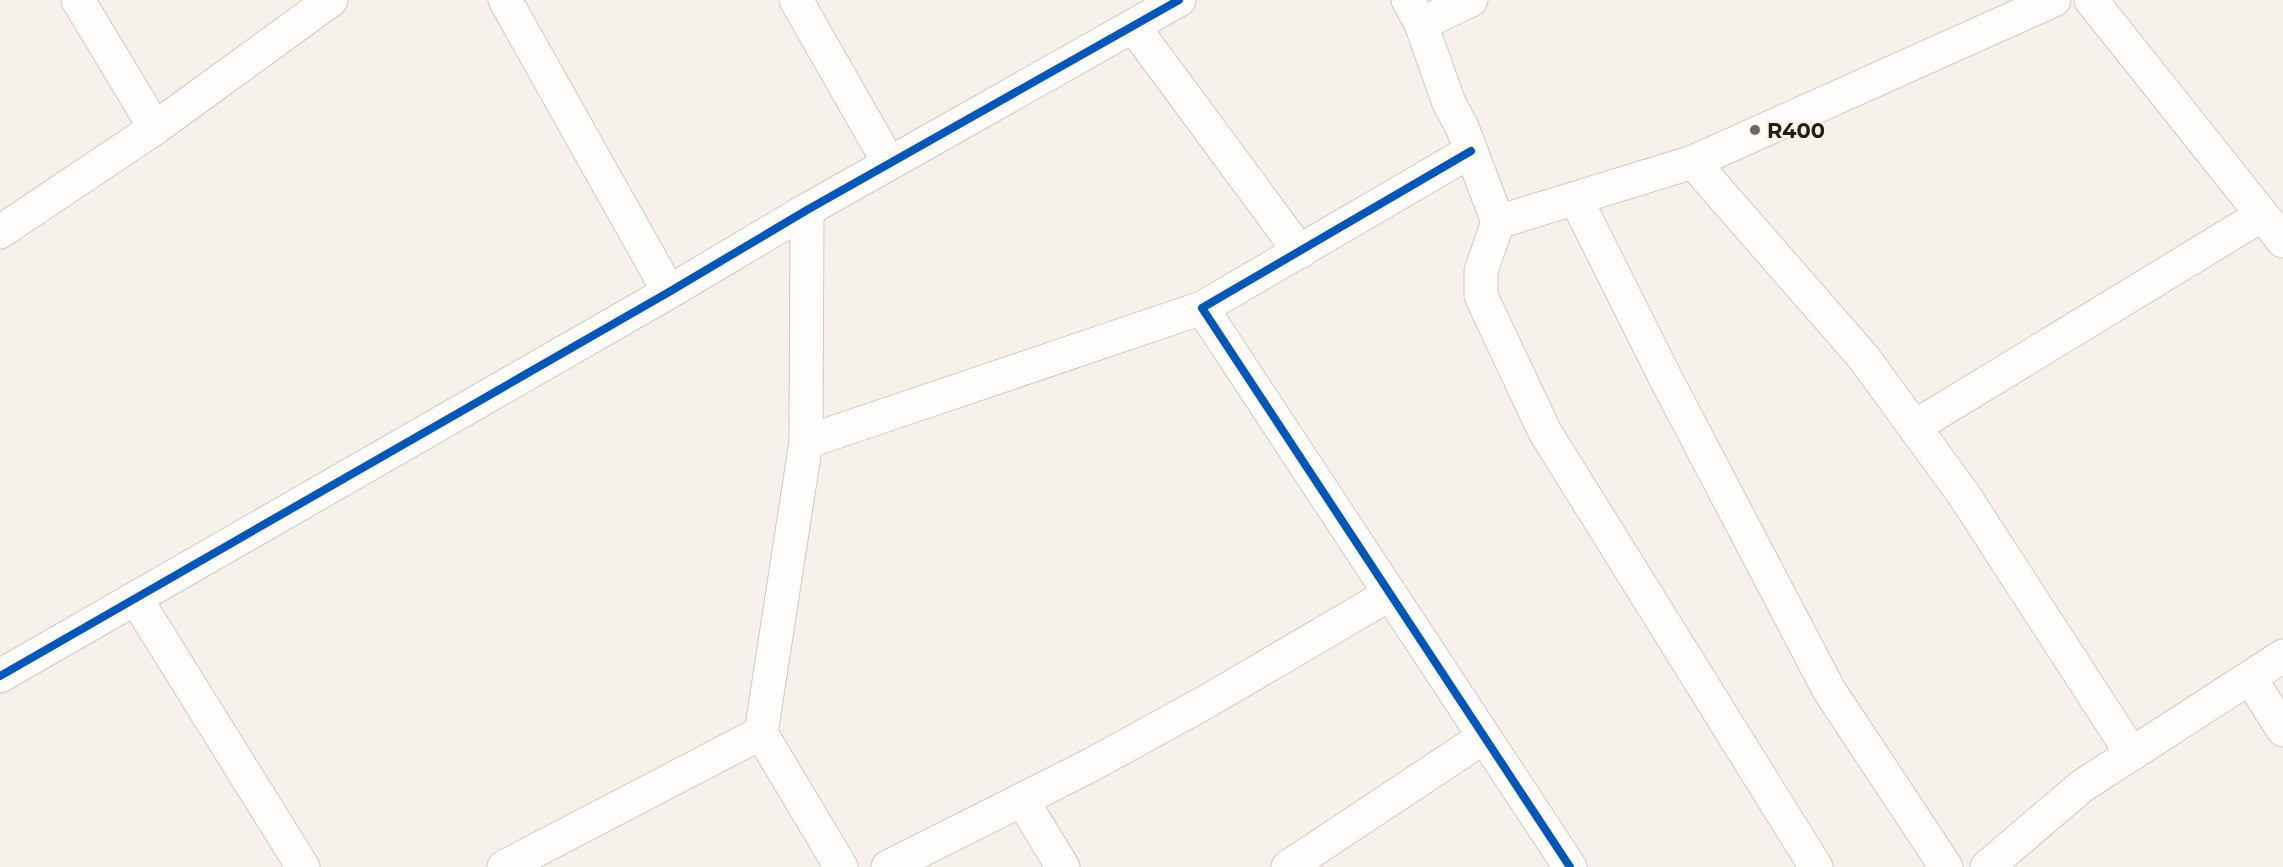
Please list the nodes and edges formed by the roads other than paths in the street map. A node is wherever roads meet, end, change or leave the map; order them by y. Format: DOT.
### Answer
graph roads {
  1 [pos="78,0"];
  2 [pos="331,0"];
  3 [pos="505,0"];
  4 [pos="796,0"];
  5 [pos="1179,0"];
  6 [pos="1471,0"];
  7 [pos="2054,0"];
  8 [pos="2091,0"];
  9 [pos="1415,12"];
  10 [pos="1133,26"];
  11 [pos="155,128"];
  12 [pos="1471,151"];
  13 [pos="1693,162"];
  14 [pos="889,163"];
  15 [pos="1576,199"];
  16 [pos="807,210"];
  17 [pos="2262,215"];
  18 [pos="1498,222"];
  19 [pos="0,232"];
  20 [pos="2283,241"];
  21 [pos="1300,252"];
  22 [pos="669,292"];
  23 [pos="1202,308"];
  24 [pos="1914,427"];
  25 [pos="806,442"];
  26 [pos="1390,594"];
  27 [pos="136,598"];
  28 [pos="2283,656"];
  29 [pos="0,676"];
  30 [pos="2250,678"];
  31 [pos="2283,730"];
  32 [pos="761,733"];
  33 [pos="1484,737"];
  34 [pos="2132,754"];
  35 [pos="1022,800"];
  36 [pos="303,867"];
  37 [pos="504,867"];
  38 [pos="842,867"];
  39 [pos="888,867"];
  40 [pos="1063,867"];
  41 [pos="1288,867"];
  42 [pos="1570,867"];
  43 [pos="1816,867"];
  44 [pos="1946,867"];
  45 [pos="1987,867"];
  1 -- 11 [label="street"];
  2 -- 11 [label="street"];
  3 -- 22 [label="street"];
  4 -- 14 [label="street"];
  5 -- 10 [label="street"];
  6 -- 9 [label="street"];
  7 -- 13 [label="street"];
  8 -- 17 [label="street"];
  9 -- 12 [label="street"];
  10 -- 14 [label="street"];
  10 -- 21 [label="street"];
  11 -- 19 [label="street"];
  12 -- 18 [label="street"];
  12 -- 21 [label="street"];
  13 -- 15 [label="street"];
  13 -- 24 [label="street"];
  14 -- 16 [label="street"];
  15 -- 18 [label="street"];
  15 -- 44 [label="street"];
  16 -- 22 [label="street"];
  16 -- 25 [label="street"];
  17 -- 20 [label="street"];
  17 -- 24 [label="street"];
  18 -- 43 [label="street"];
  21 -- 23 [label="street"];
  22 -- 27 [label="street"];
  23 -- 25 [label="street"];
  23 -- 26 [label="street"];
  24 -- 34 [label="street"];
  25 -- 32 [label="street"];
  26 -- 33 [label="street"];
  26 -- 35 [label="street"];
  27 -- 29 [label="street"];
  27 -- 36 [label="street"];
  28 -- 30 [label="street"];
  30 -- 31 [label="street"];
  30 -- 34 [label="street"];
  32 -- 37 [label="street"];
  32 -- 38 [label="street"];
  33 -- 41 [label="street"];
  33 -- 42 [label="street"];
  34 -- 45 [label="street"];
  35 -- 39 [label="street"];
  35 -- 40 [label="street"];
}
